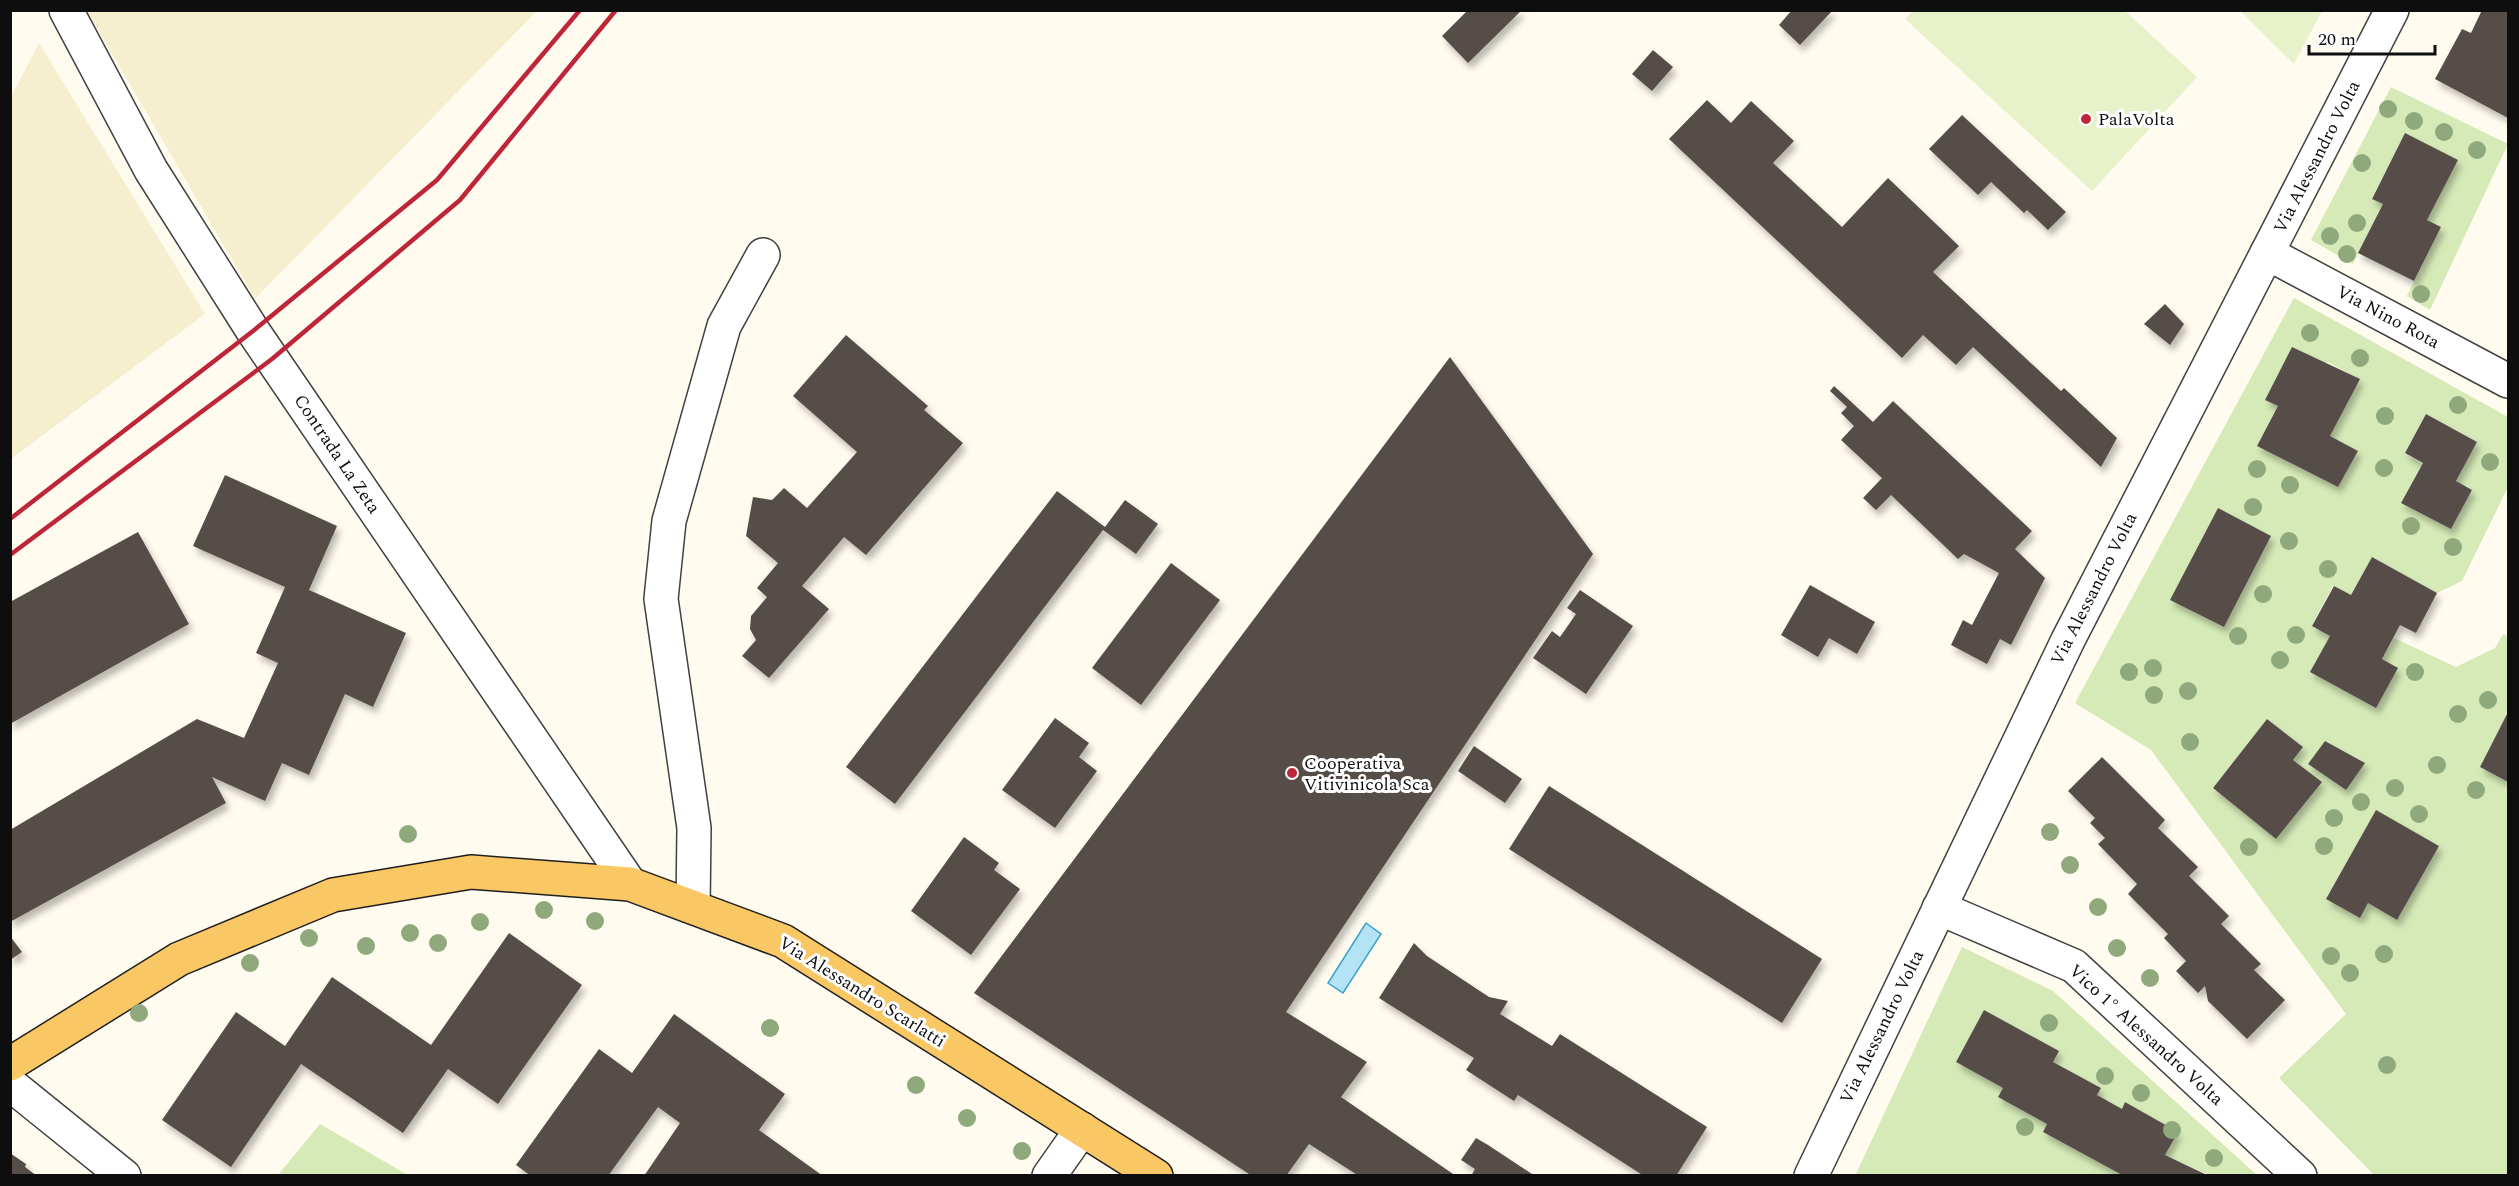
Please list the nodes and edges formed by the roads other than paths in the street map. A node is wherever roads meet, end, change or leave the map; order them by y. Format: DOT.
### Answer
graph roads {
  1 [pos="66,10"];
  2 [pos="2392,10"];
  3 [pos="2267,253"];
  4 [pos="763,255"];
  5 [pos="2508,381"];
  6 [pos="630,884"];
  7 [pos="693,907"];
  8 [pos="1939,908"];
  9 [pos="10,1064"];
  10 [pos="10,1084"];
  11 [pos="1082,1129"];
  12 [pos="124,1176"];
  13 [pos="1049,1176"];
  14 [pos="1156,1176"];
  15 [pos="1811,1176"];
  16 [pos="2300,1176"];
  1 -- 6 [label="street, Contrada La Zeta"];
  2 -- 3 [label="street, Via Alessandro Volta"];
  3 -- 5 [label="street, Via Nino Rota"];
  3 -- 8 [label="street, Via Alessandro Volta"];
  4 -- 7 [label="street"];
  6 -- 7 [label="main road, Via Alessandro Scarlatti"];
  6 -- 9 [label="main road, Via Alessandro Scarlatti"];
  7 -- 11 [label="main road, Via Alessandro Scarlatti"];
  8 -- 15 [label="street, Via Alessandro Volta"];
  8 -- 16 [label="street, Vico 1° Alessandro Volta"];
  10 -- 12 [label="street"];
  11 -- 13 [label="street"];
  11 -- 14 [label="main road, Via Alessandro Scarlatti"];
}
